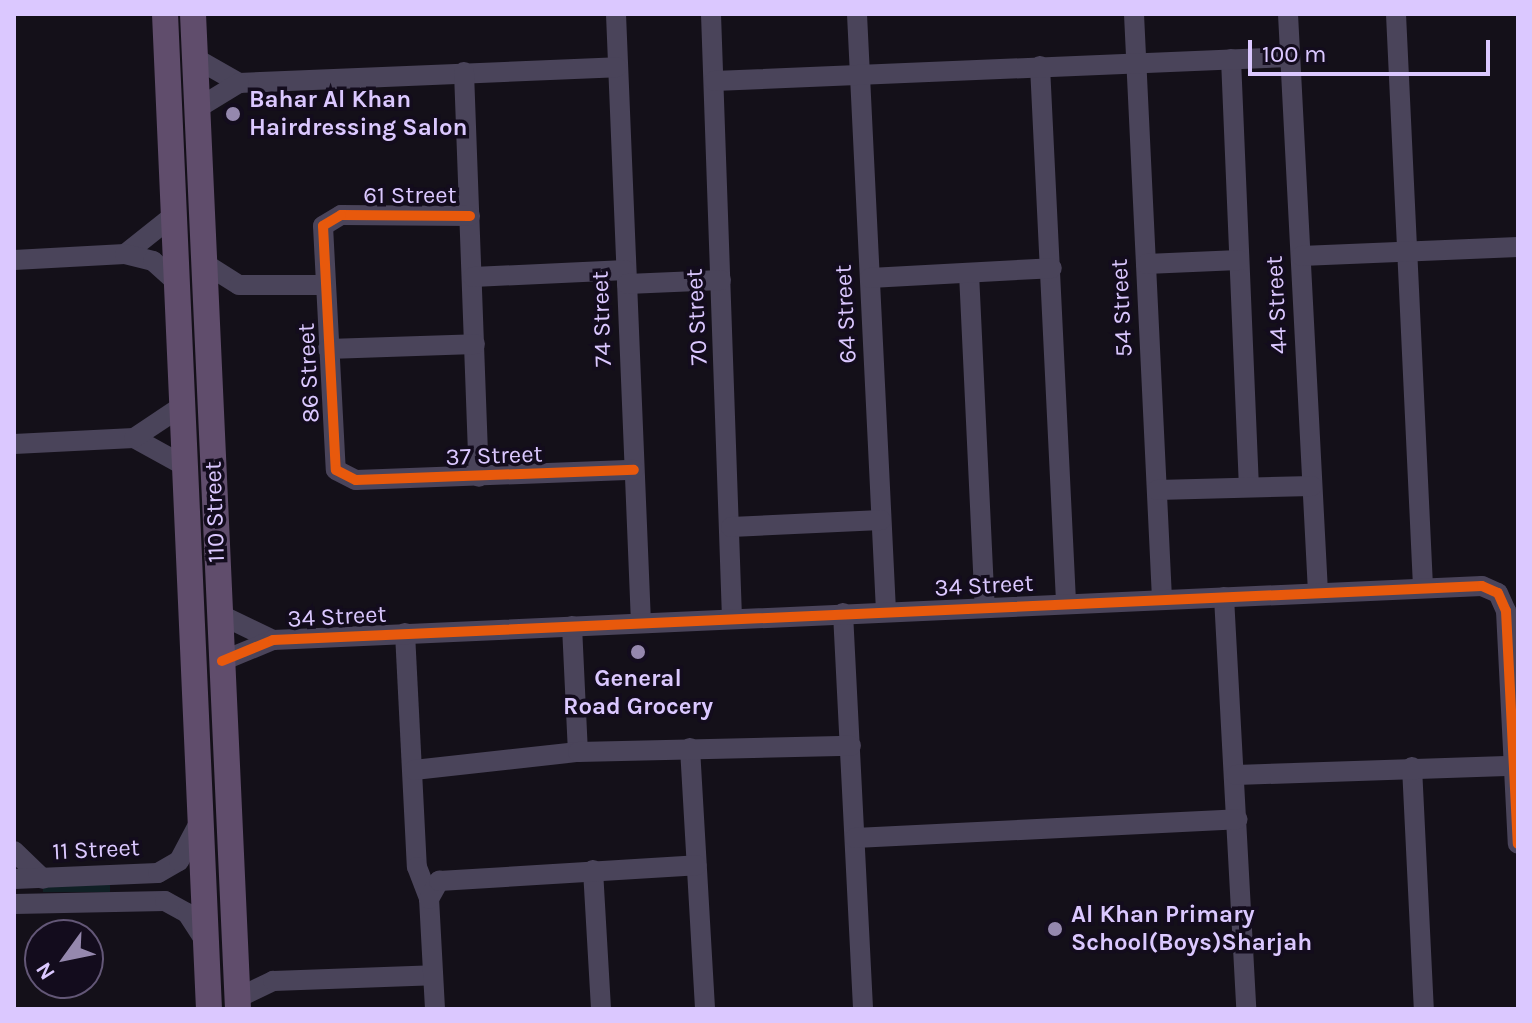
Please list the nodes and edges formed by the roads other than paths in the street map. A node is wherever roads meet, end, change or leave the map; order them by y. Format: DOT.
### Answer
graph roads {
  1 [pos="165,14"];
  2 [pos="193,14"];
  3 [pos="616,14"];
  4 [pos="711,14"];
  5 [pos="857,14"];
  6 [pos="1134,14"];
  7 [pos="1288,14"];
  8 [pos="1396,14"];
  9 [pos="1290,57"];
  10 [pos="195,58"];
  11 [pos="1231,59"];
  12 [pos="1136,62"];
  13 [pos="1040,66"];
  14 [pos="617,67"];
  15 [pos="464,72"];
  16 [pos="860,74"];
  17 [pos="714,81"];
  18 [pos="239,83"];
  19 [pos="198,108"];
  20 [pos="174,215"];
  21 [pos="470,216"];
  22 [pos="351,217"];
  23 [pos="1518,247"];
  24 [pos="1409,251"];
  25 [pos="125,254"];
  26 [pos="1301,256"];
  27 [pos="14,260"];
  28 [pos="1239,260"];
  29 [pos="204,263"];
  30 [pos="1146,264"];
  31 [pos="1052,268"];
  32 [pos="969,273"];
  33 [pos="473,277"];
  34 [pos="627,277"];
  35 [pos="870,278"];
  36 [pos="721,280"];
  37 [pos="176,282"];
  38 [pos="239,285"];
  39 [pos="325,285"];
  40 [pos="206,307"];
  41 [pos="475,344"];
  42 [pos="328,349"];
  43 [pos="182,406"];
  44 [pos="134,438"];
  45 [pos="14,444"];
  46 [pos="185,466"];
  47 [pos="634,470"];
  48 [pos="479,477"];
  49 [pos="356,480"];
  50 [pos="1249,486"];
  51 [pos="1312,486"];
  52 [pos="1157,490"];
  53 [pos="881,520"];
  54 [pos="731,527"];
  55 [pos="1423,587"];
  56 [pos="1318,592"];
  57 [pos="1224,597"];
  58 [pos="1162,598"];
  59 [pos="1066,602"];
  60 [pos="985,607"];
  61 [pos="886,611"];
  62 [pos="843,613"];
  63 [pos="219,614"];
  64 [pos="732,618"];
  65 [pos="641,622"];
  66 [pos="572,626"];
  67 [pos="405,633"];
  68 [pos="273,640"];
  69 [pos="222,661"];
  70 [pos="851,746"];
  71 [pos="690,748"];
  72 [pos="578,752"];
  73 [pos="1514,766"];
  74 [pos="1412,767"];
  75 [pos="414,770"];
  76 [pos="1236,775"];
  77 [pos="1238,819"];
  78 [pos="200,820"];
  79 [pos="855,838"];
  80 [pos="1518,844"];
  81 [pos="14,851"];
  82 [pos="230,859"];
  83 [pos="697,865"];
  84 [pos="593,870"];
  85 [pos="14,879"];
  86 [pos="43,879"];
  87 [pos="429,899"];
  88 [pos="14,904"];
  89 [pos="206,942"];
  90 [pos="236,962"];
  91 [pos="433,975"];
  92 [pos="273,981"];
  93 [pos="238,1004"];
  94 [pos="209,1009"];
  95 [pos="435,1009"];
  96 [pos="601,1009"];
  97 [pos="705,1009"];
  98 [pos="863,1009"];
  99 [pos="1246,1009"];
  100 [pos="1424,1009"];
  1 -- 20 [label="main road, 110 Street"];
  2 -- 10 [label="main road, 110 Street"];
  3 -- 14 [label="street, 74 Street"];
  4 -- 17 [label="street, 70 Street"];
  5 -- 16 [label="street, 64 Street"];
  6 -- 12 [label="street, 54 Street"];
  7 -- 9 [label="street, 44 Street"];
  8 -- 24 [label="street"];
  9 -- 11 [label="street"];
  9 -- 26 [label="street, 44 Street"];
  10 -- 18 [label="street"];
  10 -- 19 [label="main road, 110 Street"];
  11 -- 12 [label="street"];
  11 -- 28 [label="street"];
  12 -- 13 [label="street"];
  12 -- 30 [label="street, 54 Street"];
  13 -- 16 [label="street"];
  13 -- 31 [label="street"];
  14 -- 15 [label="street"];
  14 -- 34 [label="street, 74 Street"];
  15 -- 18 [label="street"];
  15 -- 21 [label="street"];
  16 -- 17 [label="street"];
  16 -- 35 [label="street, 64 Street"];
  17 -- 36 [label="street, 70 Street"];
  18 -- 19 [label="street"];
  19 -- 29 [label="main road, 110 Street"];
  20 -- 25 [label="street"];
  20 -- 37 [label="main road, 110 Street"];
  21 -- 22 [label="street, 61 Street"];
  21 -- 33 [label="street"];
  22 -- 39 [label="street, 86 Street"];
  23 -- 24 [label="street"];
  24 -- 26 [label="street"];
  24 -- 55 [label="street"];
  25 -- 27 [label="street"];
  25 -- 37 [label="street"];
  26 -- 51 [label="street, 44 Street"];
  28 -- 30 [label="street"];
  28 -- 50 [label="street"];
  29 -- 38 [label="street"];
  29 -- 40 [label="main road, 110 Street"];
  30 -- 52 [label="street, 54 Street"];
  31 -- 32 [label="street"];
  31 -- 59 [label="street"];
  32 -- 35 [label="street"];
  32 -- 60 [label="street"];
  33 -- 34 [label="street"];
  33 -- 41 [label="street"];
  34 -- 36 [label="street"];
  34 -- 47 [label="street, 74 Street"];
  35 -- 53 [label="street, 64 Street"];
  36 -- 54 [label="street, 70 Street"];
  37 -- 43 [label="main road, 110 Street"];
  38 -- 39 [label="street"];
  38 -- 40 [label="street"];
  39 -- 42 [label="street, 86 Street"];
  40 -- 63 [label="main road, 110 Street"];
  41 -- 42 [label="street"];
  41 -- 48 [label="street"];
  42 -- 49 [label="street, 86 Street"];
  43 -- 44 [label="street"];
  43 -- 46 [label="main road, 110 Street"];
  44 -- 45 [label="street"];
  44 -- 46 [label="street"];
  46 -- 78 [label="main road, 110 Street"];
  47 -- 48 [label="street, 37 Street"];
  47 -- 65 [label="street, 74 Street"];
  48 -- 49 [label="street, 37 Street"];
  50 -- 51 [label="street"];
  50 -- 52 [label="street"];
  51 -- 56 [label="street, 44 Street"];
  52 -- 58 [label="street, 54 Street"];
  53 -- 54 [label="street"];
  53 -- 61 [label="street, 64 Street"];
  54 -- 64 [label="street, 70 Street"];
  55 -- 56 [label="street, 34 Street"];
  55 -- 73 [label="street, 34 Street"];
  56 -- 57 [label="street, 34 Street"];
  57 -- 58 [label="street, 34 Street"];
  57 -- 76 [label="street"];
  58 -- 59 [label="street, 34 Street"];
  59 -- 60 [label="street, 34 Street"];
  60 -- 61 [label="street, 34 Street"];
  61 -- 62 [label="street, 34 Street"];
  62 -- 64 [label="street, 34 Street"];
  62 -- 70 [label="street"];
  63 -- 68 [label="street, 34 Street"];
  63 -- 69 [label="main road, 110 Street"];
  64 -- 65 [label="street, 34 Street"];
  65 -- 66 [label="street, 34 Street"];
  66 -- 67 [label="street, 34 Street"];
  66 -- 72 [label="street"];
  67 -- 68 [label="street, 34 Street"];
  67 -- 75 [label="street"];
  68 -- 69 [label="street, 34 Street"];
  69 -- 82 [label="main road, 110 Street"];
  70 -- 71 [label="street"];
  70 -- 79 [label="street"];
  71 -- 72 [label="street"];
  71 -- 83 [label="street"];
  72 -- 75 [label="street"];
  73 -- 74 [label="street"];
  73 -- 80 [label="street, 34 Street"];
  74 -- 76 [label="street"];
  74 -- 100 [label="street"];
  75 -- 87 [label="street"];
  76 -- 77 [label="street"];
  77 -- 79 [label="street"];
  77 -- 99 [label="street"];
  78 -- 82 [label="main road"];
  78 -- 86 [label="street, 11 Street"];
  78 -- 89 [label="main road, 110 Street"];
  79 -- 98 [label="street"];
  81 -- 86 [label="street"];
  82 -- 90 [label="main road, 110 Street"];
  83 -- 84 [label="street"];
  83 -- 97 [label="street"];
  84 -- 87 [label="street"];
  84 -- 96 [label="street"];
  85 -- 86 [label="street, 11 Street"];
  87 -- 91 [label="street"];
  88 -- 89 [label="street, 11 Street"];
  89 -- 94 [label="main road, 110 Street"];
  90 -- 92 [label="street"];
  90 -- 93 [label="main road, 110 Street"];
  91 -- 92 [label="street"];
  91 -- 95 [label="street"];
  92 -- 93 [label="street"];
}
